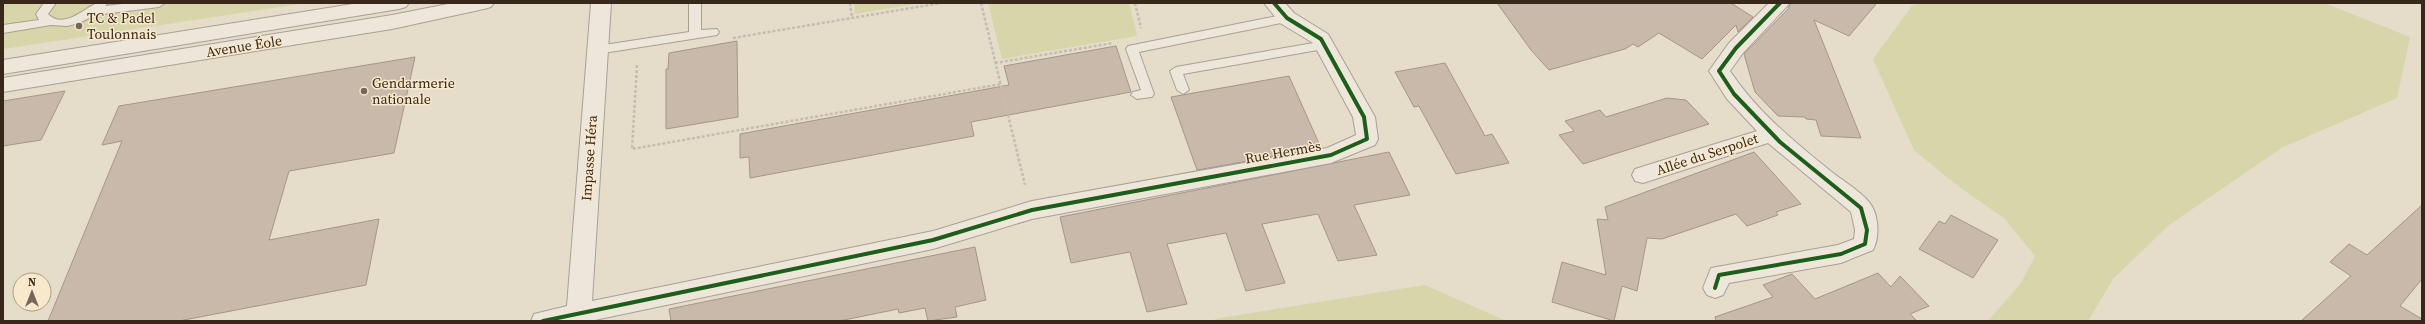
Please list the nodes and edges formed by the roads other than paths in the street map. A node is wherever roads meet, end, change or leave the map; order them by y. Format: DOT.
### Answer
graph roads {
  1 [pos="50,3"];
  2 [pos="102,3"];
  3 [pos="158,3"];
  4 [pos="484,3"];
  5 [pos="601,3"];
  6 [pos="695,3"];
  7 [pos="1780,3"];
  8 [pos="390,4"];
  9 [pos="1280,11"];
  10 [pos="92,12"];
  11 [pos="49,22"];
  12 [pos="3,29"];
  13 [pos="713,32"];
  14 [pos="695,34"];
  15 [pos="1325,45"];
  16 [pos="597,50"];
  17 [pos="3,67"];
  18 [pos="3,85"];
  19 [pos="1183,90"];
  20 [pos="1137,96"];
  21 [pos="1772,134"];
  22 [pos="1643,175"];
  23 [pos="1715,288"];
  24 [pos="578,317"];
  25 [pos="543,321"];
  1 -- 11 [label="lane"];
  2 -- 10 [label="lane"];
  3 -- 10 [label="lane"];
  4 -- 18 [label="street, Avenue Éole"];
  5 -- 16 [label="street, Impasse Héra"];
  6 -- 14 [label="lane"];
  7 -- 21 [label="street"];
  8 -- 17 [label="street, Avenue Éole"];
  9 -- 15 [label="street, Rue Hermès"];
  9 -- 20 [label="lane, Rue Hermès"];
  10 -- 11 [label="lane"];
  11 -- 12 [label="lane"];
  13 -- 14 [label="lane"];
  14 -- 16 [label="lane"];
  15 -- 19 [label="lane"];
  15 -- 24 [label="street, Rue Hermès"];
  16 -- 24 [label="street, Impasse Héra"];
  21 -- 22 [label="street, Allée du Serpolet"];
  21 -- 23 [label="street"];
  24 -- 25 [label="street"];
}
